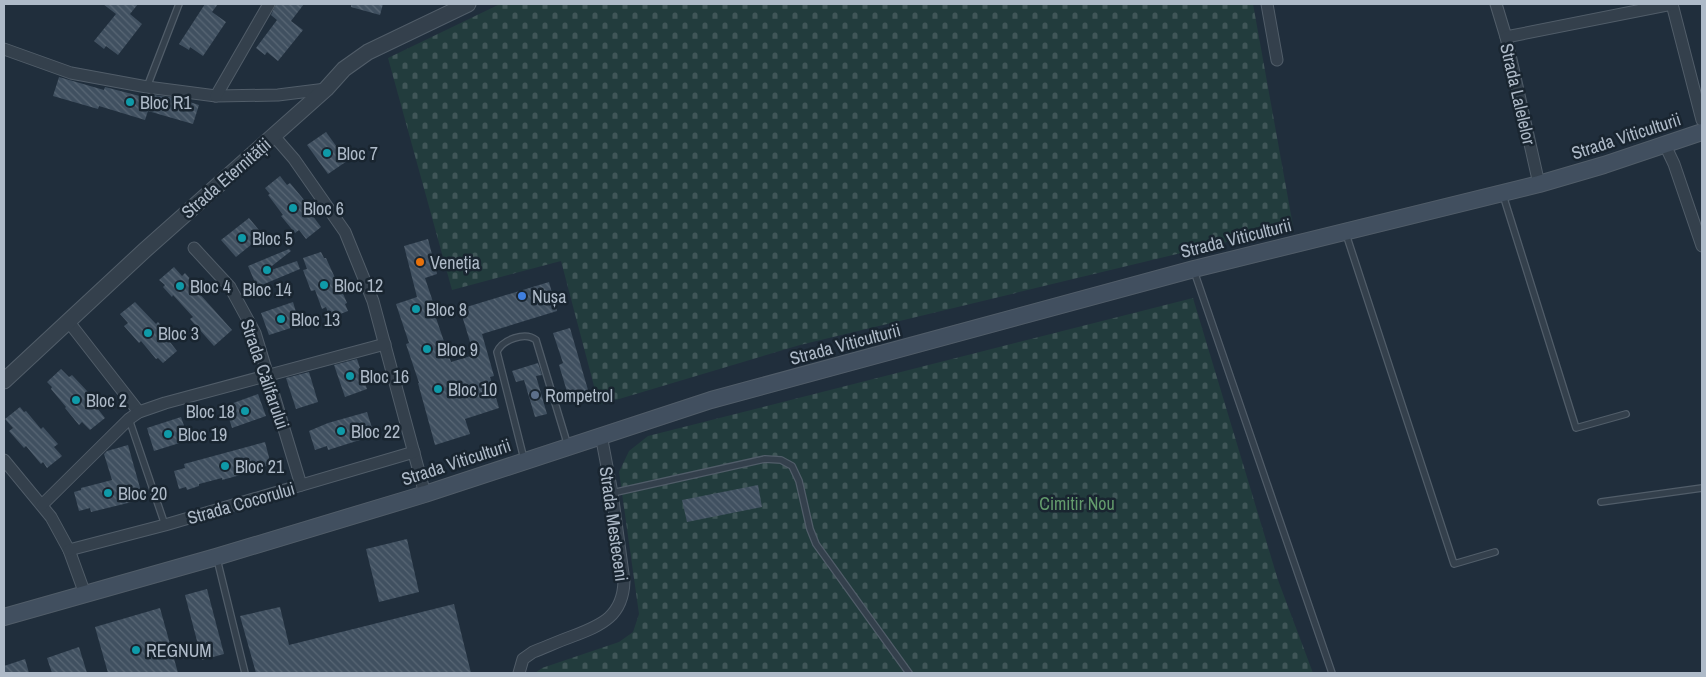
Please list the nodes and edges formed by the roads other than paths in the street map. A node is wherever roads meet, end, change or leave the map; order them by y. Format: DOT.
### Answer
graph roads {
  1 [pos="180,4"];
  2 [pos="269,4"];
  3 [pos="468,4"];
  4 [pos="1267,4"];
  5 [pos="1496,4"];
  6 [pos="1672,4"];
  7 [pos="1506,37"];
  8 [pos="4,50"];
  9 [pos="1277,60"];
  10 [pos="147,87"];
  11 [pos="326,89"];
  12 [pos="216,96"];
  13 [pos="1702,120"];
  14 [pos="1702,132"];
  15 [pos="274,136"];
  16 [pos="1665,145"];
  17 [pos="1539,184"];
  18 [pos="1503,193"];
  19 [pos="1345,232"];
  20 [pos="1702,246"];
  21 [pos="194,248"];
  22 [pos="1194,269"];
  23 [pos="68,321"];
  24 [pos="385,344"];
  25 [pos="268,375"];
  26 [pos="4,381"];
  27 [pos="1626,414"];
  28 [pos="134,416"];
  29 [pos="601,435"];
  30 [pos="568,446"];
  31 [pos="414,452"];
  32 [pos="4,460"];
  33 [pos="524,460"];
  34 [pos="301,485"];
  35 [pos="1702,488"];
  36 [pos="612,493"];
  37 [pos="424,494"];
  38 [pos="1601,502"];
  39 [pos="42,505"];
  40 [pos="165,525"];
  41 [pos="69,550"];
  42 [pos="1495,552"];
  43 [pos="216,557"];
  44 [pos="85,594"];
  45 [pos="4,617"];
  46 [pos="245,673"];
  47 [pos="519,673"];
  48 [pos="909,673"];
  49 [pos="1332,673"];
  1 -- 10 [label="lane"];
  2 -- 12 [label="street"];
  3 -- 11 [label="street, Strada Eternității"];
  4 -- 9 [label="street"];
  5 -- 7 [label="street, Strada Lalelelor"];
  6 -- 7 [label="street"];
  6 -- 13 [label="street"];
  7 -- 17 [label="street, Strada Lalelelor"];
  8 -- 10 [label="street"];
  10 -- 12 [label="street"];
  11 -- 12 [label="street"];
  11 -- 15 [label="street, Strada Eternității"];
  14 -- 16 [label="main road, Strada Viticulturii"];
  15 -- 23 [label="street, Strada Eternității"];
  15 -- 24 [label="street"];
  16 -- 17 [label="main road, Strada Viticulturii"];
  16 -- 20 [label="street"];
  17 -- 18 [label="main road, Strada Viticulturii"];
  18 -- 19 [label="main road, Strada Viticulturii"];
  18 -- 27 [label="lane"];
  19 -- 22 [label="main road, Strada Viticulturii"];
  19 -- 42 [label="lane"];
  21 -- 25 [label="street, Strada Călifarului"];
  22 -- 29 [label="main road, Strada Viticulturii"];
  22 -- 49 [label="lane"];
  23 -- 26 [label="street, Strada Eternității"];
  23 -- 28 [label="street"];
  24 -- 25 [label="street"];
  24 -- 31 [label="street"];
  25 -- 28 [label="street"];
  25 -- 34 [label="street, Strada Călifarului"];
  28 -- 39 [label="street"];
  28 -- 40 [label="lane"];
  29 -- 30 [label="main road, Strada Viticulturii"];
  29 -- 36 [label="street, Strada Mesteceni"];
  30 -- 33 [label="main road, Strada Viticulturii"];
  30 -- 33 [label="lane"];
  31 -- 34 [label="street, Strada Cocorului"];
  31 -- 37 [label="street"];
  32 -- 39 [label="street"];
  33 -- 37 [label="main road, Strada Viticulturii"];
  34 -- 40 [label="street, Strada Cocorului"];
  35 -- 38 [label="lane"];
  36 -- 47 [label="street, Strada Mesteceni"];
  36 -- 48 [label="lane"];
  37 -- 43 [label="main road, Strada Viticulturii"];
  39 -- 41 [label="street"];
  40 -- 41 [label="street, Strada Cocorului"];
  41 -- 44 [label="street"];
  43 -- 44 [label="main road, Strada Viticulturii"];
  43 -- 46 [label="lane"];
  44 -- 45 [label="main road, Strada Viticulturii"];
}
